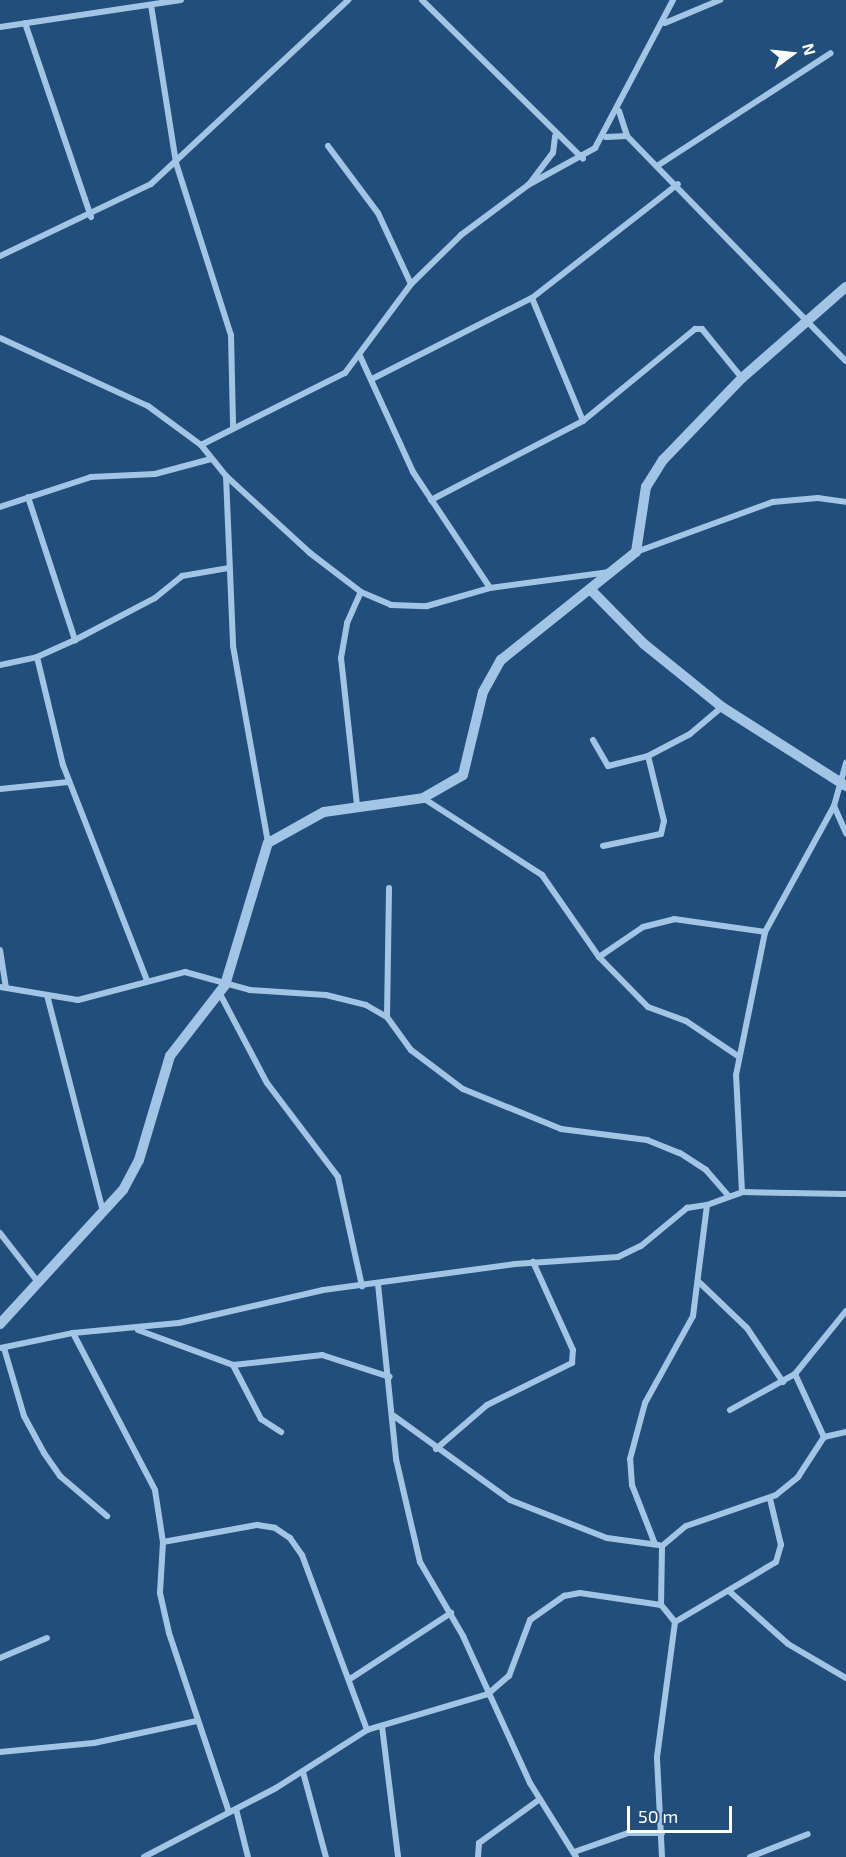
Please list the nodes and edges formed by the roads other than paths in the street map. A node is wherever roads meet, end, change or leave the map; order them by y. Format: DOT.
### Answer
graph roads {
  1 [pos="181,0"];
  2 [pos="348,0"];
  3 [pos="422,0"];
  4 [pos="673,0"];
  5 [pos="720,0"];
  6 [pos="151,5"];
  7 [pos="25,23"];
  8 [pos="665,23"];
  9 [pos="0,27"];
  10 [pos="831,53"];
  11 [pos="618,110"];
  12 [pos="555,136"];
  13 [pos="627,136"];
  14 [pos="606,137"];
  15 [pos="328,146"];
  16 [pos="583,159"];
  17 [pos="176,163"];
  18 [pos="657,166"];
  19 [pos="678,184"];
  20 [pos="528,185"];
  21 [pos="91,217"];
  22 [pos="0,256"];
  23 [pos="411,284"];
  24 [pos="846,287"];
  25 [pos="532,298"];
  26 [pos="808,321"];
  27 [pos="0,338"];
  28 [pos="360,356"];
  29 [pos="846,360"];
  30 [pos="742,378"];
  31 [pos="372,379"];
  32 [pos="583,421"];
  33 [pos="233,426"];
  34 [pos="201,445"];
  35 [pos="211,459"];
  36 [pos="226,476"];
  37 [pos="28,497"];
  38 [pos="430,500"];
  39 [pos="846,502"];
  40 [pos="0,507"];
  41 [pos="636,552"];
  42 [pos="229,568"];
  43 [pos="611,572"];
  44 [pos="490,588"];
  45 [pos="590,589"];
  46 [pos="361,592"];
  47 [pos="75,640"];
  48 [pos="37,657"];
  49 [pos="0,665"];
  50 [pos="722,707"];
  51 [pos="592,740"];
  52 [pos="648,756"];
  53 [pos="846,763"];
  54 [pos="69,782"];
  55 [pos="842,784"];
  56 [pos="0,789"];
  57 [pos="423,798"];
  58 [pos="357,806"];
  59 [pos="834,806"];
  60 [pos="846,833"];
  61 [pos="268,843"];
  62 [pos="603,846"];
  63 [pos="390,888"];
  64 [pos="765,932"];
  65 [pos="0,950"];
  66 [pos="599,957"];
  67 [pos="147,981"];
  68 [pos="3,987"];
  69 [pos="223,989"];
  70 [pos="47,995"];
  71 [pos="387,1017"];
  72 [pos="738,1056"];
  73 [pos="742,1192"];
  74 [pos="846,1194"];
  75 [pos="728,1196"];
  76 [pos="707,1204"];
  77 [pos="103,1213"];
  78 [pos="0,1233"];
  79 [pos="533,1262"];
  80 [pos="39,1283"];
  81 [pos="700,1283"];
  82 [pos="378,1284"];
  83 [pos="362,1286"];
  84 [pos="846,1311"];
  85 [pos="0,1324"];
  86 [pos="138,1329"];
  87 [pos="73,1333"];
  88 [pos="2,1348"];
  89 [pos="233,1365"];
  90 [pos="795,1374"];
  91 [pos="390,1377"];
  92 [pos="783,1382"];
  93 [pos="730,1410"];
  94 [pos="394,1416"];
  95 [pos="281,1432"];
  96 [pos="846,1432"];
  97 [pos="824,1437"];
  98 [pos="436,1449"];
  99 [pos="770,1499"];
  100 [pos="107,1516"];
  101 [pos="163,1542"];
  102 [pos="659,1545"];
  103 [pos="729,1591"];
  104 [pos="661,1605"];
  105 [pos="451,1613"];
  106 [pos="675,1622"];
  107 [pos="47,1638"];
  108 [pos="0,1658"];
  109 [pos="846,1678"];
  110 [pos="350,1679"];
  111 [pos="488,1694"];
  112 [pos="197,1721"];
  113 [pos="382,1726"];
  114 [pos="367,1730"];
  115 [pos="0,1752"];
  116 [pos="303,1772"];
  117 [pos="540,1800"];
  118 [pos="236,1809"];
  119 [pos="229,1812"];
  120 [pos="662,1833"];
  121 [pos="808,1834"];
  122 [pos="575,1854"];
  123 [pos="144,1857"];
  124 [pos="248,1857"];
  125 [pos="326,1857"];
  126 [pos="398,1857"];
  127 [pos="478,1857"];
  128 [pos="662,1857"];
  129 [pos="750,1857"];
  1 -- 6 [label="street"];
  2 -- 17 [label="street"];
  3 -- 12 [label="street"];
  4 -- 8 [label="street"];
  5 -- 8 [label="street"];
  6 -- 7 [label="street"];
  6 -- 17 [label="street"];
  7 -- 9 [label="street"];
  7 -- 21 [label="street"];
  8 -- 11 [label="street"];
  10 -- 18 [label="street"];
  11 -- 13 [label="street"];
  11 -- 14 [label="street"];
  12 -- 16 [label="street"];
  12 -- 20 [label="street"];
  13 -- 14 [label="street"];
  13 -- 18 [label="street"];
  14 -- 16 [label="street"];
  15 -- 23 [label="street"];
  16 -- 20 [label="street"];
  17 -- 21 [label="street"];
  17 -- 33 [label="street"];
  18 -- 19 [label="street"];
  19 -- 25 [label="street"];
  19 -- 26 [label="street"];
  20 -- 23 [label="street"];
  21 -- 22 [label="street"];
  23 -- 28 [label="street"];
  24 -- 26 [label="street"];
  25 -- 31 [label="street"];
  25 -- 32 [label="street"];
  26 -- 29 [label="street"];
  26 -- 30 [label="street"];
  27 -- 34 [label="street"];
  28 -- 31 [label="street"];
  28 -- 33 [label="street"];
  30 -- 32 [label="street"];
  30 -- 41 [label="street"];
  31 -- 38 [label="street"];
  32 -- 38 [label="street"];
  33 -- 34 [label="street"];
  34 -- 35 [label="street"];
  35 -- 36 [label="street"];
  35 -- 37 [label="street"];
  36 -- 42 [label="street"];
  36 -- 46 [label="street"];
  37 -- 40 [label="street"];
  37 -- 47 [label="street"];
  38 -- 44 [label="street"];
  39 -- 41 [label="street"];
  41 -- 43 [label="street"];
  42 -- 47 [label="street"];
  42 -- 61 [label="street"];
  43 -- 44 [label="street"];
  43 -- 45 [label="street"];
  44 -- 46 [label="street"];
  45 -- 50 [label="street"];
  45 -- 57 [label="street"];
  46 -- 58 [label="street"];
  47 -- 48 [label="street"];
  48 -- 49 [label="street"];
  48 -- 54 [label="street"];
  50 -- 52 [label="street"];
  50 -- 55 [label="street"];
  51 -- 52 [label="street"];
  52 -- 62 [label="street"];
  53 -- 55 [label="street"];
  54 -- 56 [label="street"];
  54 -- 67 [label="street"];
  55 -- 59 [label="street"];
  57 -- 58 [label="street"];
  57 -- 66 [label="street"];
  58 -- 61 [label="street"];
  59 -- 60 [label="street"];
  59 -- 64 [label="street"];
  61 -- 69 [label="street"];
  63 -- 71 [label="street"];
  64 -- 66 [label="street"];
  64 -- 72 [label="street"];
  65 -- 68 [label="street"];
  66 -- 72 [label="street"];
  67 -- 69 [label="street"];
  67 -- 70 [label="street"];
  68 -- 70 [label="street"];
  69 -- 71 [label="street"];
  69 -- 77 [label="street"];
  69 -- 83 [label="street"];
  70 -- 77 [label="street"];
  71 -- 75 [label="street"];
  72 -- 73 [label="street"];
  73 -- 74 [label="street"];
  73 -- 75 [label="street"];
  75 -- 76 [label="street"];
  76 -- 79 [label="street"];
  76 -- 81 [label="street"];
  77 -- 80 [label="street"];
  78 -- 80 [label="street"];
  79 -- 82 [label="street"];
  79 -- 98 [label="street"];
  80 -- 85 [label="street"];
  81 -- 92 [label="street"];
  81 -- 102 [label="street"];
  82 -- 83 [label="street"];
  82 -- 91 [label="street"];
  83 -- 86 [label="street"];
  84 -- 90 [label="street"];
  86 -- 87 [label="street"];
  86 -- 89 [label="street"];
  87 -- 88 [label="street"];
  87 -- 101 [label="street"];
  88 -- 100 [label="street"];
  89 -- 91 [label="street"];
  89 -- 95 [label="street"];
  90 -- 92 [label="street"];
  90 -- 97 [label="street"];
  91 -- 94 [label="street"];
  92 -- 93 [label="street"];
  94 -- 98 [label="street"];
  94 -- 105 [label="street"];
  96 -- 97 [label="street"];
  97 -- 99 [label="street"];
  98 -- 102 [label="street"];
  99 -- 102 [label="street"];
  99 -- 103 [label="street"];
  101 -- 110 [label="street"];
  101 -- 112 [label="street"];
  102 -- 104 [label="street"];
  103 -- 106 [label="street"];
  103 -- 109 [label="street"];
  104 -- 106 [label="street"];
  104 -- 111 [label="street"];
  105 -- 110 [label="street"];
  105 -- 111 [label="street"];
  106 -- 120 [label="street"];
  107 -- 108 [label="street"];
  110 -- 114 [label="street"];
  111 -- 113 [label="street"];
  111 -- 117 [label="street"];
  112 -- 115 [label="street"];
  112 -- 119 [label="street"];
  113 -- 114 [label="street"];
  113 -- 126 [label="street"];
  114 -- 116 [label="street"];
  116 -- 118 [label="street"];
  116 -- 125 [label="street"];
  117 -- 122 [label="street"];
  117 -- 127 [label="street"];
  118 -- 119 [label="street"];
  118 -- 124 [label="street"];
  119 -- 123 [label="street"];
  120 -- 122 [label="street"];
  120 -- 128 [label="street"];
  121 -- 129 [label="street"];
}
